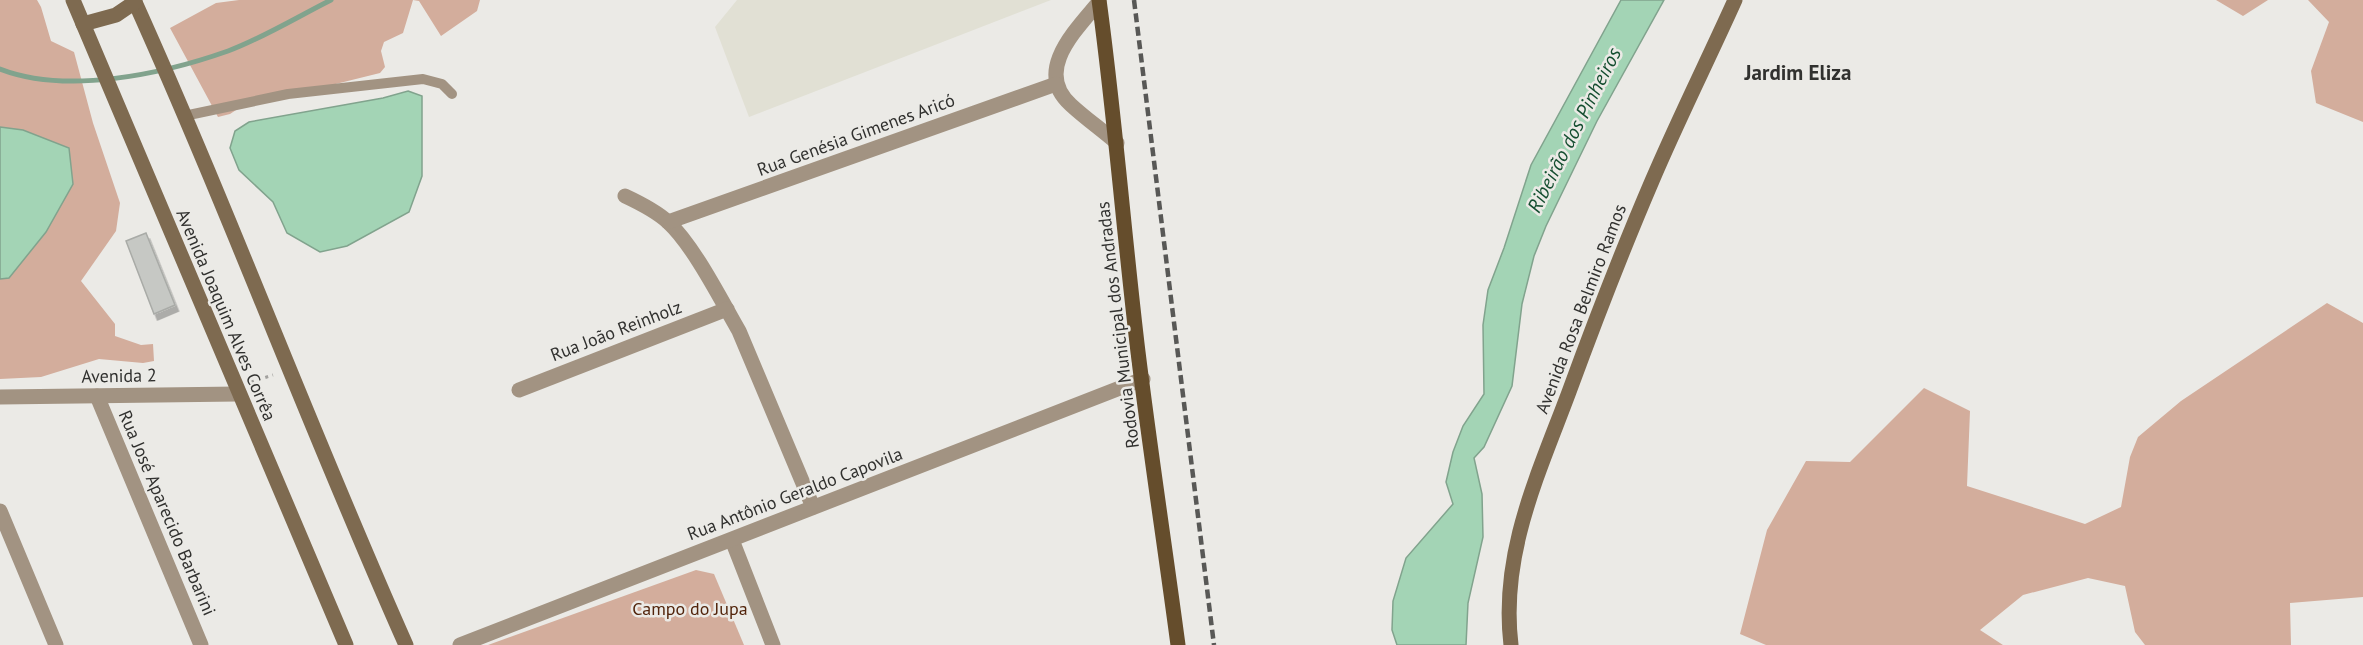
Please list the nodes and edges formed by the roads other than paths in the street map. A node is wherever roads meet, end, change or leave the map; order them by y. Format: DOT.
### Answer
graph roads {
  1 [pos="73,0"];
  2 [pos="1736,0"];
  3 [pos="134,1"];
  4 [pos="1099,1"];
  5 [pos="84,24"];
  6 [pos="1056,84"];
  7 [pos="452,94"];
  8 [pos="184,116"];
  9 [pos="1117,143"];
  10 [pos="625,196"];
  11 [pos="668,222"];
  12 [pos="726,309"];
  13 [pos="1143,379"];
  14 [pos="519,390"];
  15 [pos="237,391"];
  16 [pos="97,396"];
  17 [pos="0,397"];
  18 [pos="813,507"];
  19 [pos="0,511"];
  20 [pos="732,540"];
  21 [pos="56,645"];
  22 [pos="201,645"];
  23 [pos="346,645"];
  24 [pos="406,645"];
  25 [pos="460,645"];
  26 [pos="773,645"];
  27 [pos="1178,645"];
  28 [pos="1510,645"];
  1 -- 5 [label="main road, Avenida Joaquim Alves Corrêa"];
  2 -- 28 [label="main road, Avenida Rosa Belmiro Ramos"];
  3 -- 5 [label="main road"];
  3 -- 8 [label="main road, Avenida Joaquim Alves Corrêa"];
  4 -- 6 [label="street"];
  4 -- 9 [label="main road, Rodovia Municipal dos Andradas"];
  5 -- 15 [label="main road, Avenida Joaquim Alves Corrêa"];
  6 -- 9 [label="street"];
  6 -- 11 [label="street, Rua Genésia Gimenes Aricó"];
  7 -- 8 [label="lane"];
  8 -- 24 [label="main road, Avenida Joaquim Alves Corrêa"];
  9 -- 13 [label="main road, Rodovia Municipal dos Andradas"];
  10 -- 11 [label="street"];
  11 -- 12 [label="street"];
  12 -- 14 [label="street, Rua João Reinholz"];
  12 -- 18 [label="street"];
  13 -- 18 [label="street, Rua Antônio Geraldo Capovila"];
  13 -- 27 [label="main road, Rodovia Municipal dos Andradas"];
  15 -- 16 [label="street, Avenida 2"];
  15 -- 23 [label="main road, Avenida Joaquim Alves Corrêa"];
  16 -- 17 [label="street, Avenida 2"];
  16 -- 22 [label="street, Rua José Aparecido Barbarini"];
  18 -- 20 [label="street, Rua Antônio Geraldo Capovila"];
  19 -- 21 [label="street"];
  20 -- 25 [label="street, Rua Antônio Geraldo Capovila"];
  20 -- 26 [label="street"];
}
